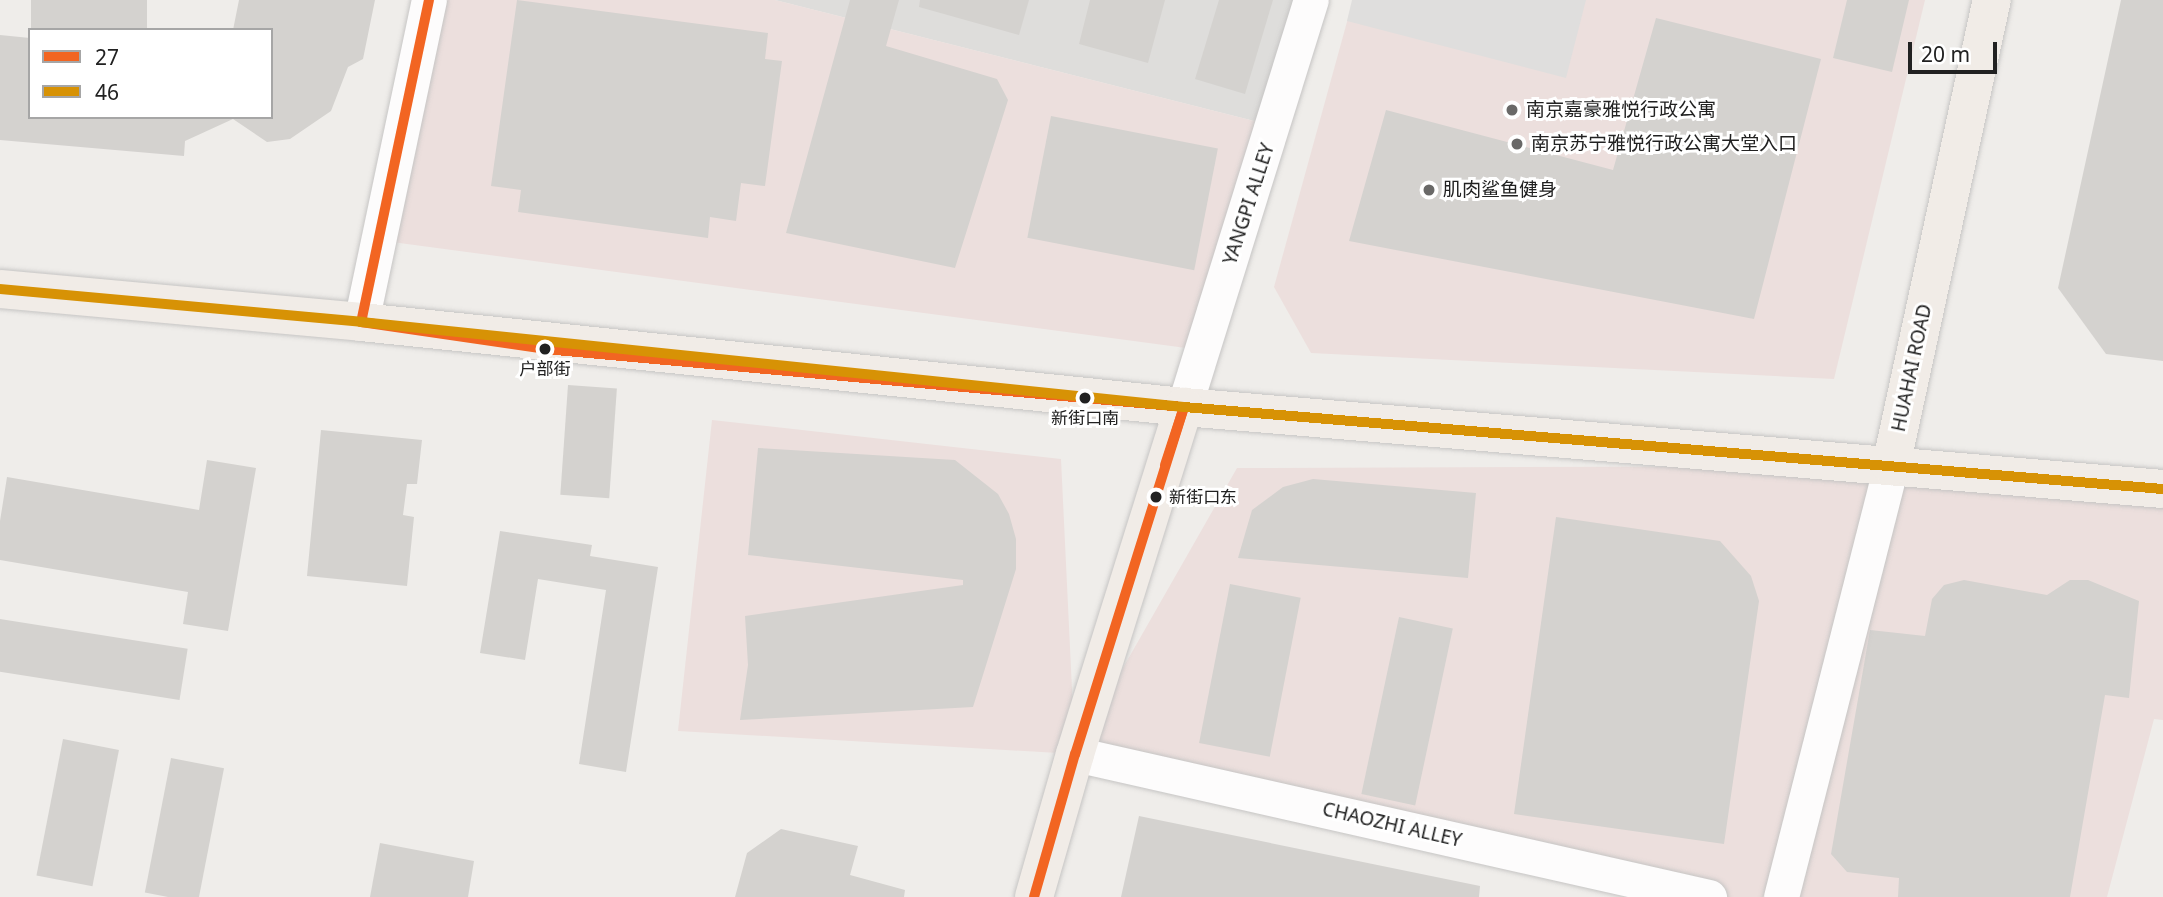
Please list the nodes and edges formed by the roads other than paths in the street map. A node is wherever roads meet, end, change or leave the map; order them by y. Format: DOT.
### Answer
graph roads {
  1 [pos="429,0"];
  2 [pos="1311,0"];
  3 [pos="1992,0"];
  4 [pos="0,289"];
  5 [pos="361,322"];
  6 [pos="1184,407"];
  7 [pos="1891,466"];
  8 [pos="2163,489"];
  9 [pos="1075,754"];
  10 [pos="1034,897"];
  11 [pos="1709,897"];
  12 [pos="1781,897"];
  1 -- 5 [label="street"];
  2 -- 6 [label="street, YANGPI ALLEY"];
  3 -- 7 [label="main road, HUAHAI ROAD"];
  4 -- 5 [label="main road"];
  5 -- 6 [label="main road"];
  6 -- 7 [label="main road"];
  6 -- 9 [label="main road"];
  7 -- 8 [label="main road"];
  7 -- 12 [label="street, HUAHAI ROAD"];
  9 -- 10 [label="main road"];
  9 -- 11 [label="street, CHAOZHI ALLEY"];
}
